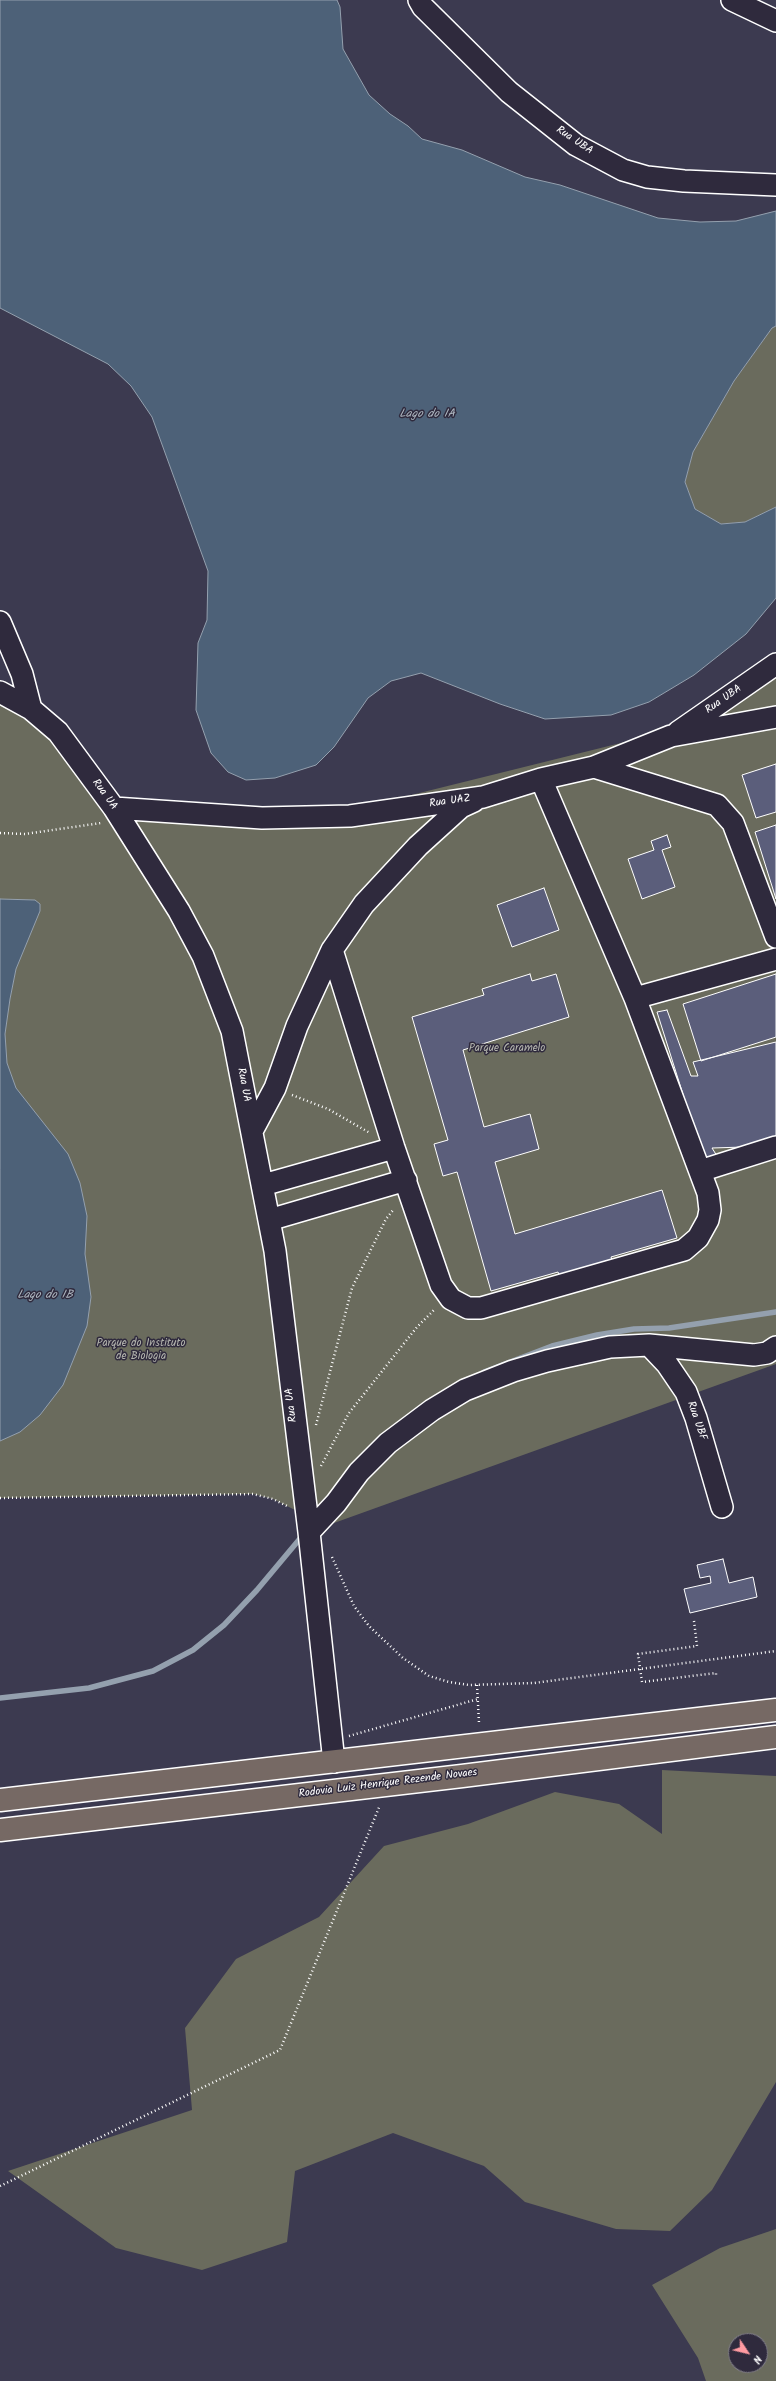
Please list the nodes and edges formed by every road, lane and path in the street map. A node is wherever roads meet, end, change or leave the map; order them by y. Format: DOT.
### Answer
graph roads {
  1 [pos="419,0"];
  2 [pos="732,0"];
  3 [pos="776,21"];
  4 [pos="776,185"];
  5 [pos="0,622"];
  6 [pos="776,664"];
  7 [pos="0,692"];
  8 [pos="31,709"];
  9 [pos="776,717"];
  10 [pos="671,736"];
  11 [pos="594,767"];
  12 [pos="541,779"];
  13 [pos="483,797"];
  14 [pos="118,814"];
  15 [pos="0,833"];
  16 [pos="776,937"];
  17 [pos="332,950"];
  18 [pos="776,960"];
  19 [pos="635,998"];
  20 [pos="275,1088"];
  21 [pos="252,1131"];
  22 [pos="776,1147"];
  23 [pos="394,1148"];
  24 [pos="700,1171"];
  25 [pos="263,1185"];
  26 [pos="408,1185"];
  27 [pos="269,1220"];
  28 [pos="448,1296"];
  29 [pos="649,1345"];
  30 [pos="776,1347"];
  31 [pos="316,1426"];
  32 [pos="318,1472"];
  33 [pos="0,1498"];
  34 [pos="722,1507"];
  35 [pos="290,1508"];
  36 [pos="309,1532"];
  37 [pos="320,1552"];
  38 [pos="694,1620"];
  39 [pos="776,1651"];
  40 [pos="640,1668"];
  41 [pos="716,1677"];
  42 [pos="477,1685"];
  43 [pos="776,1710"];
  44 [pos="479,1723"];
  45 [pos="776,1737"];
  46 [pos="334,1762"];
  47 [pos="389,1784"];
  48 [pos="0,1800"];
  49 [pos="0,1830"];
  50 [pos="0,2186"];
  1 -- 4 [label="lane, Rua UBA"];
  2 -- 3 [label="lane"];
  5 -- 8 [label="lane"];
  6 -- 10 [label="lane, Rua UBA"];
  7 -- 8 [label="lane, Rua UA"];
  8 -- 14 [label="lane, Rua UA"];
  9 -- 10 [label="lane, Rua UAZ"];
  10 -- 11 [label="lane, Rua UAZ"];
  11 -- 12 [label="lane, Rua UAZ"];
  11 -- 16 [label="lane"];
  12 -- 13 [label="lane, Rua UAZ"];
  12 -- 19 [label="lane"];
  13 -- 14 [label="lane, Rua UAZ"];
  13 -- 17 [label="lane"];
  14 -- 15 [label="path"];
  14 -- 21 [label="lane, Rua UA"];
  17 -- 20 [label="lane"];
  17 -- 23 [label="lane"];
  18 -- 19 [label="lane"];
  19 -- 24 [label="lane"];
  20 -- 21 [label="lane"];
  20 -- 23 [label="path"];
  21 -- 25 [label="lane, Rua UA"];
  22 -- 24 [label="lane"];
  23 -- 25 [label="lane"];
  23 -- 26 [label="lane"];
  24 -- 28 [label="lane"];
  25 -- 27 [label="lane, Rua UA"];
  26 -- 27 [label="lane"];
  26 -- 28 [label="lane"];
  26 -- 31 [label="path"];
  27 -- 36 [label="lane, Rua UA"];
  28 -- 32 [label="path"];
  29 -- 30 [label="lane"];
  29 -- 34 [label="lane, Rua UBF"];
  29 -- 36 [label="lane"];
  33 -- 35 [label="path"];
  36 -- 37 [label="lane, Rua UA"];
  37 -- 42 [label="path"];
  37 -- 46 [label="lane, Rua UA"];
  38 -- 40 [label="path"];
  39 -- 40 [label="path"];
  40 -- 41 [label="path"];
  40 -- 42 [label="path"];
  42 -- 44 [label="path"];
  43 -- 46 [label="highway"];
  45 -- 47 [label="highway, Rodovia Luiz Henrique Rezende Novaes"];
  46 -- 48 [label="highway"];
  47 -- 49 [label="highway, Rodovia Luiz Henrique Rezende Novaes"];
  47 -- 50 [label="path"];
}
